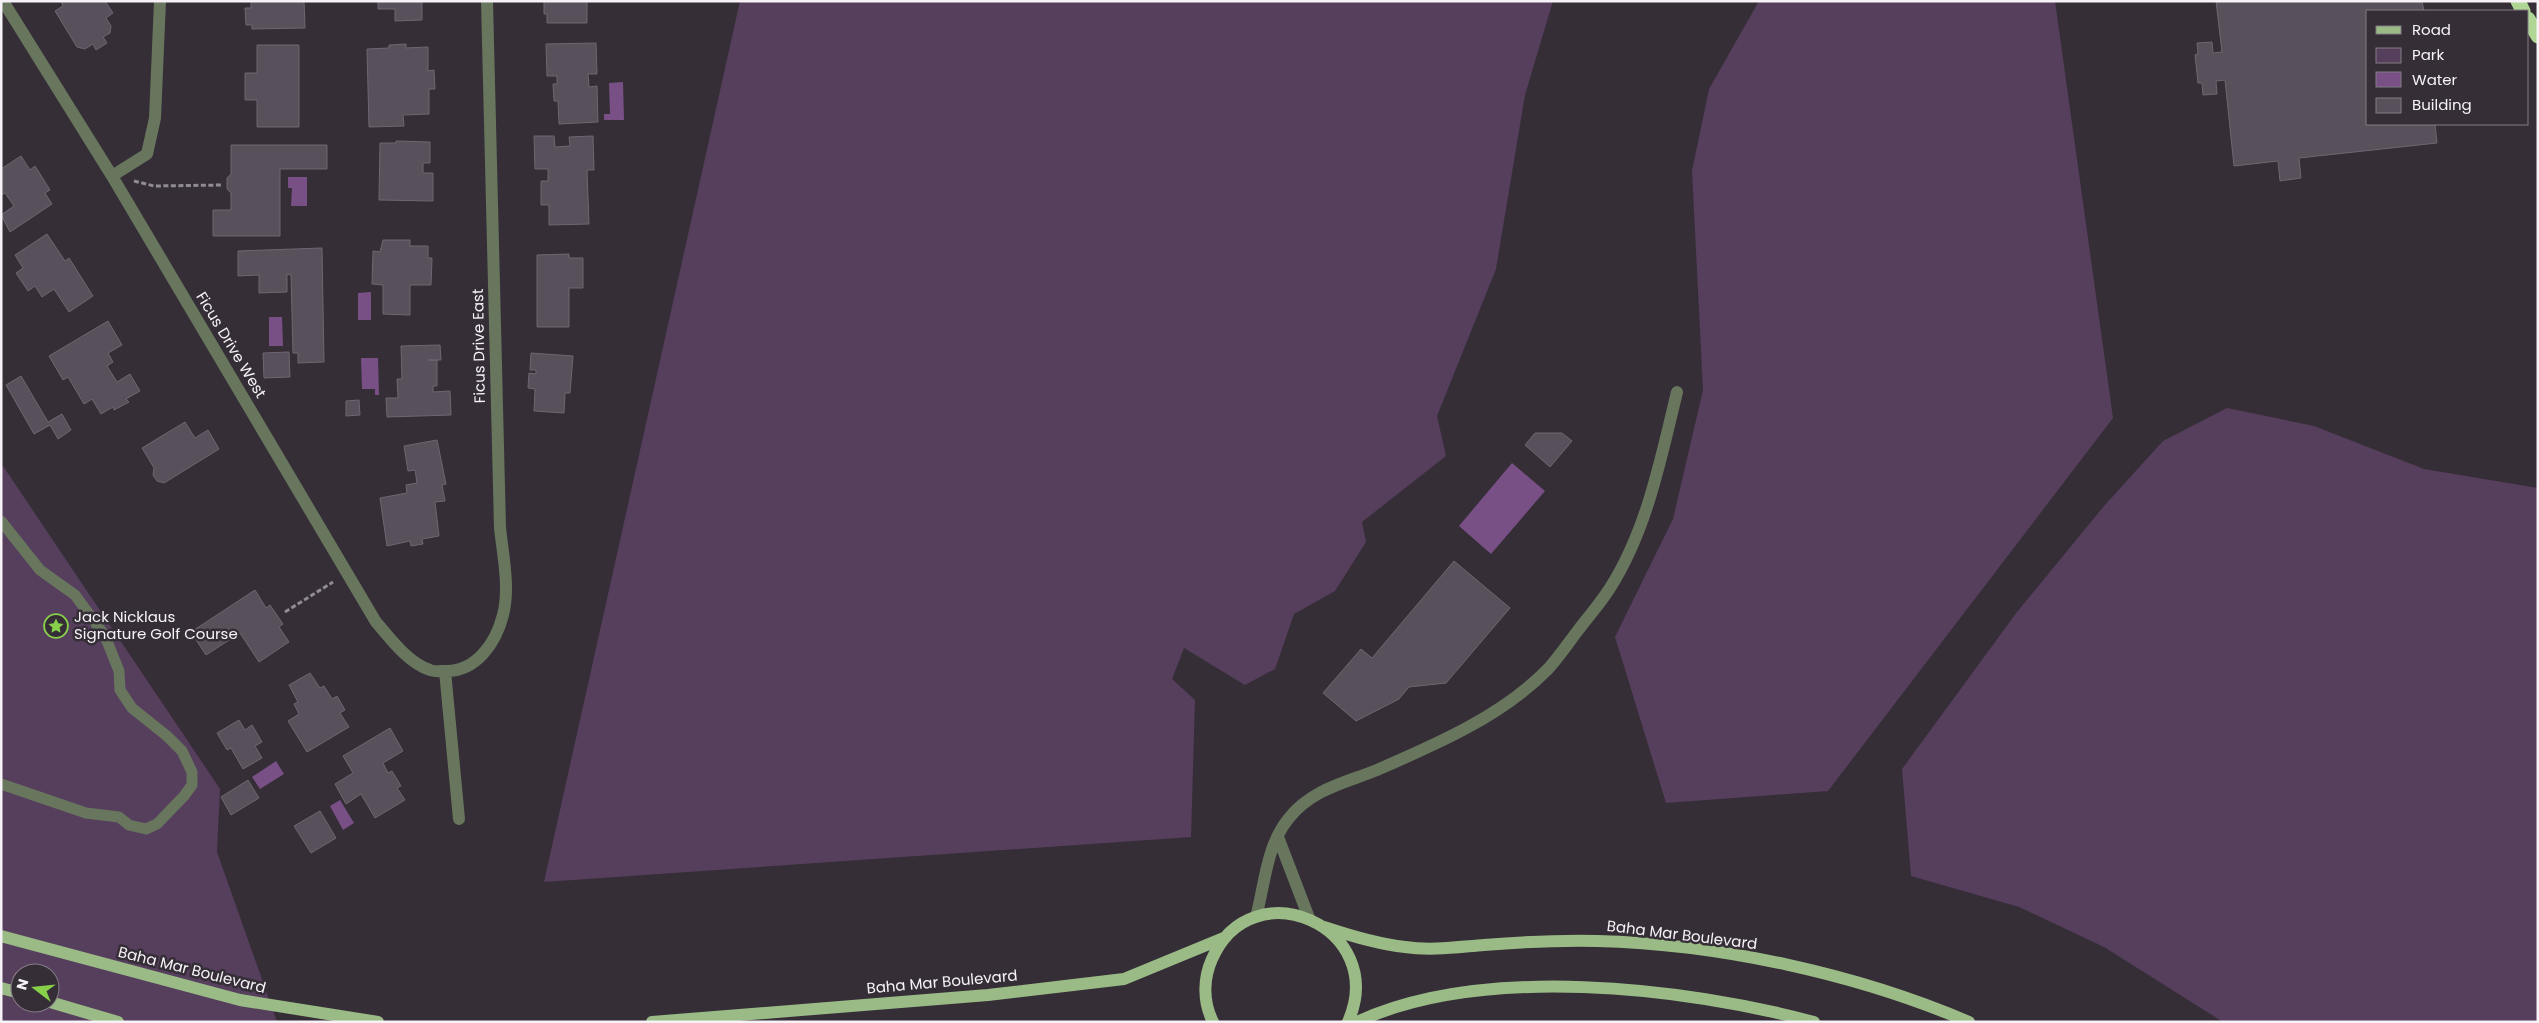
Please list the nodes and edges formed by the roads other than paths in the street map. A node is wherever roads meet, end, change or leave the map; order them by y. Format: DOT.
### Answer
graph roads {
  1 [pos="2,1"];
  2 [pos="160,1"];
  3 [pos="487,1"];
  4 [pos="2529,21"];
  5 [pos="2538,36"];
  6 [pos="112,176"];
  7 [pos="1677,392"];
  8 [pos="1,521"];
  9 [pos="451,671"];
  10 [pos="1,784"];
  11 [pos="459,819"];
  12 [pos="1278,837"];
  13 [pos="1256,917"];
  14 [pos="1309,918"];
  15 [pos="1324,927"];
  16 [pos="1,936"];
  17 [pos="1226,937"];
  18 [pos="60,1005"];
  19 [pos="118,1022"];
  20 [pos="378,1022"];
  21 [pos="652,1022"];
  22 [pos="1213,1022"];
  23 [pos="1348,1022"];
  24 [pos="1356,1022"];
  25 [pos="1814,1022"];
  26 [pos="1969,1022"];
  1 -- 6 [label="street, Ficus Drive West"];
  2 -- 6 [label="street"];
  3 -- 9 [label="street, Ficus Drive East"];
  4 -- 5 [label="highway"];
  6 -- 9 [label="street, Ficus Drive West"];
  7 -- 12 [label="street"];
  8 -- 10 [label="lane"];
  9 -- 11 [label="street"];
  12 -- 13 [label="street"];
  12 -- 14 [label="street"];
  13 -- 14 [label="main road"];
  13 -- 17 [label="main road"];
  14 -- 15 [label="main road"];
  15 -- 23 [label="main road"];
  15 -- 26 [label="main road, Baha Mar Boulevard"];
  16 -- 20 [label="main road, Baha Mar Boulevard"];
  17 -- 21 [label="main road, Baha Mar Boulevard"];
  17 -- 22 [label="main road"];
  18 -- 19 [label="main road"];
  24 -- 25 [label="main road"];
}
